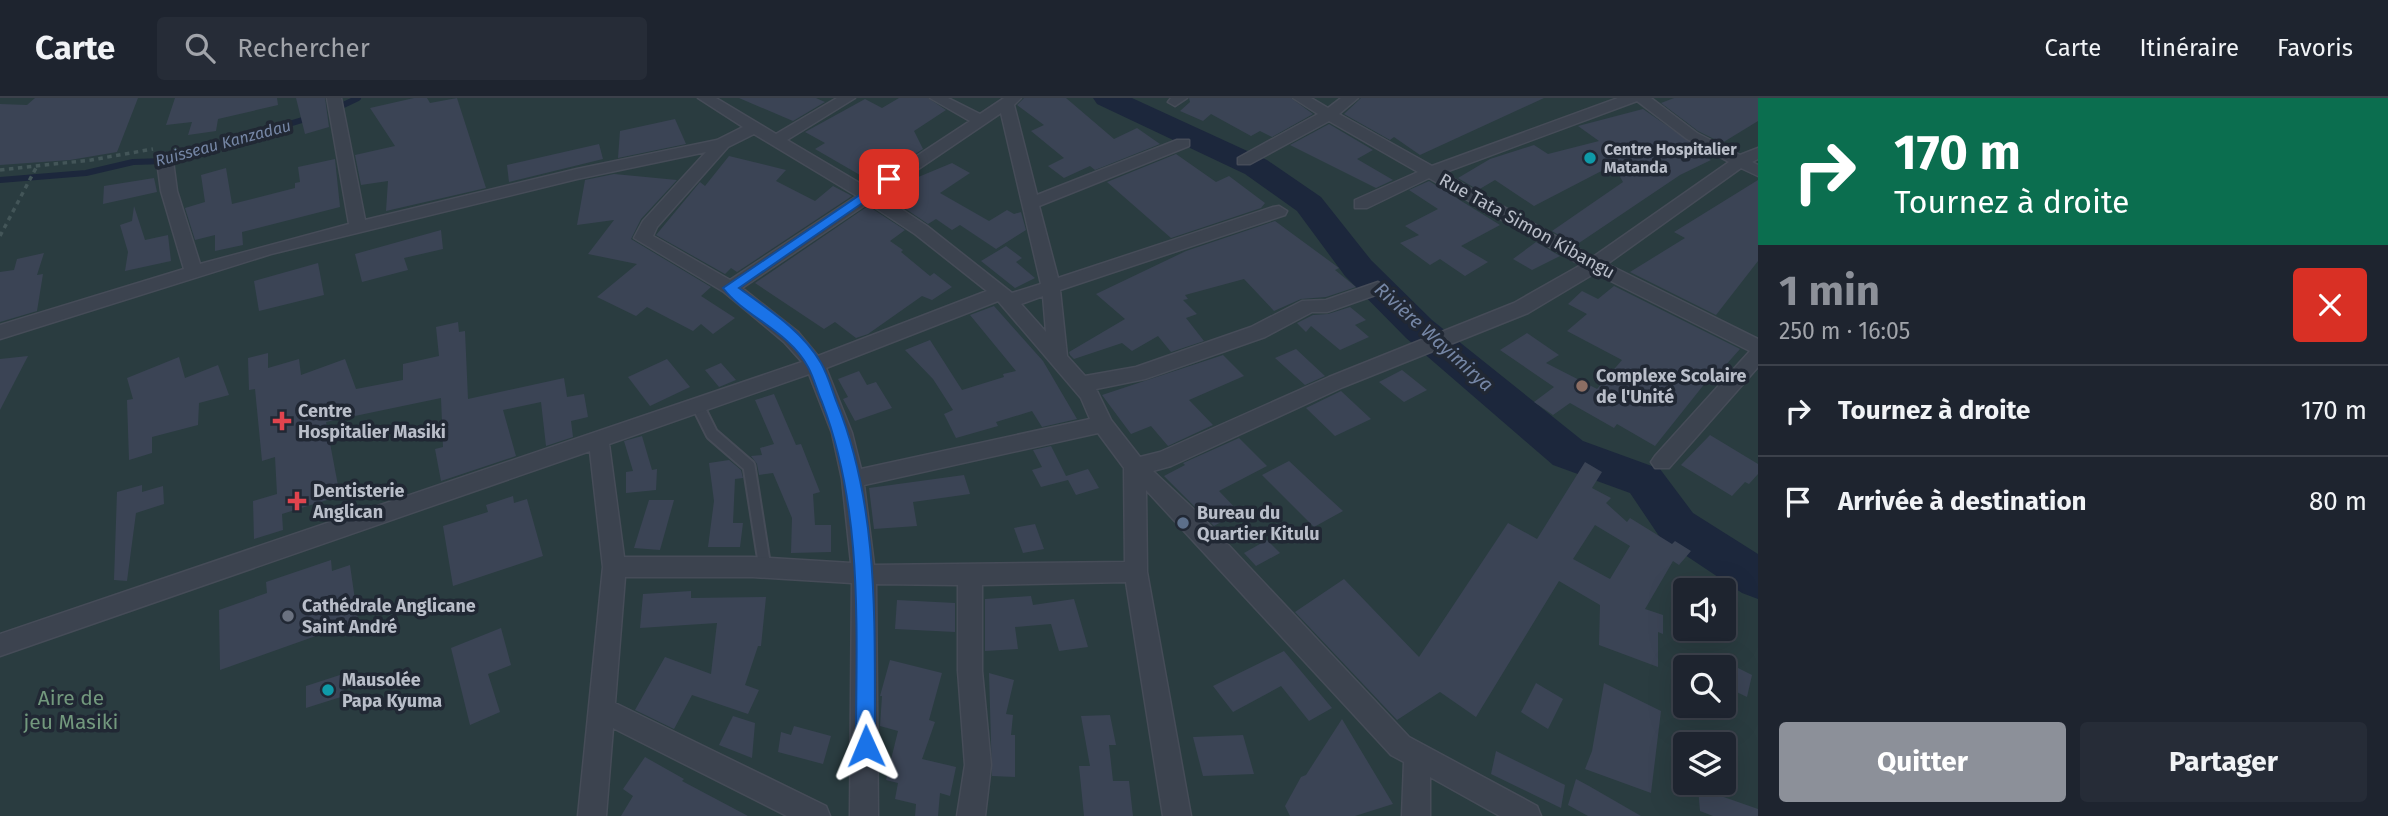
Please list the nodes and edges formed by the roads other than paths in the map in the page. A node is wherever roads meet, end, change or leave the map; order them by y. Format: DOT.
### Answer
graph roads {
  1 [pos="334,98"];
  2 [pos="705,98"];
  3 [pos="848,98"];
  4 [pos="937,98"];
  5 [pos="1300,98"];
  6 [pos="1351,98"];
  7 [pos="1632,98"];
  8 [pos="1642,98"];
  9 [pos="1010,101"];
  10 [pos="1328,115"];
  11 [pos="980,120"];
  12 [pos="755,127"];
  13 [pos="777,141"];
  14 [pos="1183,143"];
  15 [pos="722,144"];
  16 [pos="1758,153"];
  17 [pos="165,161"];
  18 [pos="1244,161"];
  19 [pos="1739,162"];
  20 [pos="1758,171"];
  21 [pos="1430,172"];
  22 [pos="866,194"];
  23 [pos="1029,204"];
  24 [pos="1361,204"];
  25 [pos="1279,211"];
  26 [pos="358,225"];
  27 [pos="1594,265"];
  28 [pos="193,270"];
  29 [pos="730,288"];
  30 [pos="1051,288"];
  31 [pos="1378,288"];
  32 [pos="1005,297"];
  33 [pos="0,332"];
  34 [pos="1758,347"];
  35 [pos="1758,354"];
  36 [pos="1058,355"];
  37 [pos="815,365"];
  38 [pos="1081,384"];
  39 [pos="698,406"];
  40 [pos="1103,424"];
  41 [pos="598,441"];
  42 [pos="1662,461"];
  43 [pos="1135,466"];
  44 [pos="853,479"];
  45 [pos="614,567"];
  46 [pos="765,568"];
  47 [pos="1136,572"];
  48 [pos="970,574"];
  49 [pos="864,575"];
  50 [pos="0,645"];
  51 [pos="603,710"];
  52 [pos="1417,756"];
  53 [pos="592,816"];
  54 [pos="816,816"];
  55 [pos="864,816"];
  56 [pos="971,816"];
  57 [pos="1177,816"];
  58 [pos="1416,816"];
  59 [pos="1527,816"];
  1 -- 26 [label="street"];
  2 -- 12 [label="street"];
  3 -- 13 [label="street"];
  4 -- 11 [label="street"];
  5 -- 10 [label="street, Rue Tata Simon Kibangu"];
  6 -- 10 [label="street"];
  7 -- 21 [label="street"];
  8 -- 19 [label="street"];
  9 -- 11 [label="street"];
  9 -- 23 [label="street"];
  10 -- 18 [label="street"];
  10 -- 21 [label="street, Rue Tata Simon Kibangu"];
  11 -- 22 [label="street"];
  12 -- 13 [label="street"];
  12 -- 15 [label="street"];
  13 -- 22 [label="street"];
  14 -- 23 [label="street"];
  15 -- 26 [label="street"];
  15 -- 29 [label="street"];
  16 -- 19 [label="street"];
  17 -- 28 [label="street"];
  19 -- 20 [label="street"];
  19 -- 27 [label="street"];
  21 -- 24 [label="street"];
  21 -- 27 [label="street, Rue Tata Simon Kibangu"];
  22 -- 29 [label="street"];
  22 -- 32 [label="street"];
  23 -- 30 [label="street"];
  25 -- 30 [label="street"];
  26 -- 28 [label="street"];
  27 -- 34 [label="street, Rue Tata Simon Kibangu"];
  27 -- 43 [label="street"];
  28 -- 33 [label="street"];
  29 -- 37 [label="street"];
  30 -- 32 [label="street"];
  30 -- 36 [label="street"];
  31 -- 38 [label="street"];
  32 -- 36 [label="street"];
  32 -- 37 [label="street"];
  35 -- 42 [label="street"];
  36 -- 38 [label="street"];
  37 -- 39 [label="street"];
  37 -- 44 [label="street"];
  38 -- 40 [label="street"];
  39 -- 41 [label="street"];
  39 -- 46 [label="lane"];
  40 -- 43 [label="street"];
  40 -- 44 [label="street"];
  41 -- 45 [label="street"];
  41 -- 50 [label="street"];
  43 -- 47 [label="street"];
  43 -- 52 [label="street"];
  44 -- 49 [label="street"];
  45 -- 46 [label="street"];
  45 -- 51 [label="street"];
  46 -- 49 [label="street"];
  47 -- 48 [label="street"];
  47 -- 57 [label="street"];
  48 -- 49 [label="street"];
  48 -- 56 [label="street"];
  49 -- 55 [label="street"];
  51 -- 53 [label="street"];
  51 -- 54 [label="street"];
  52 -- 58 [label="street"];
  52 -- 59 [label="street"];
}
